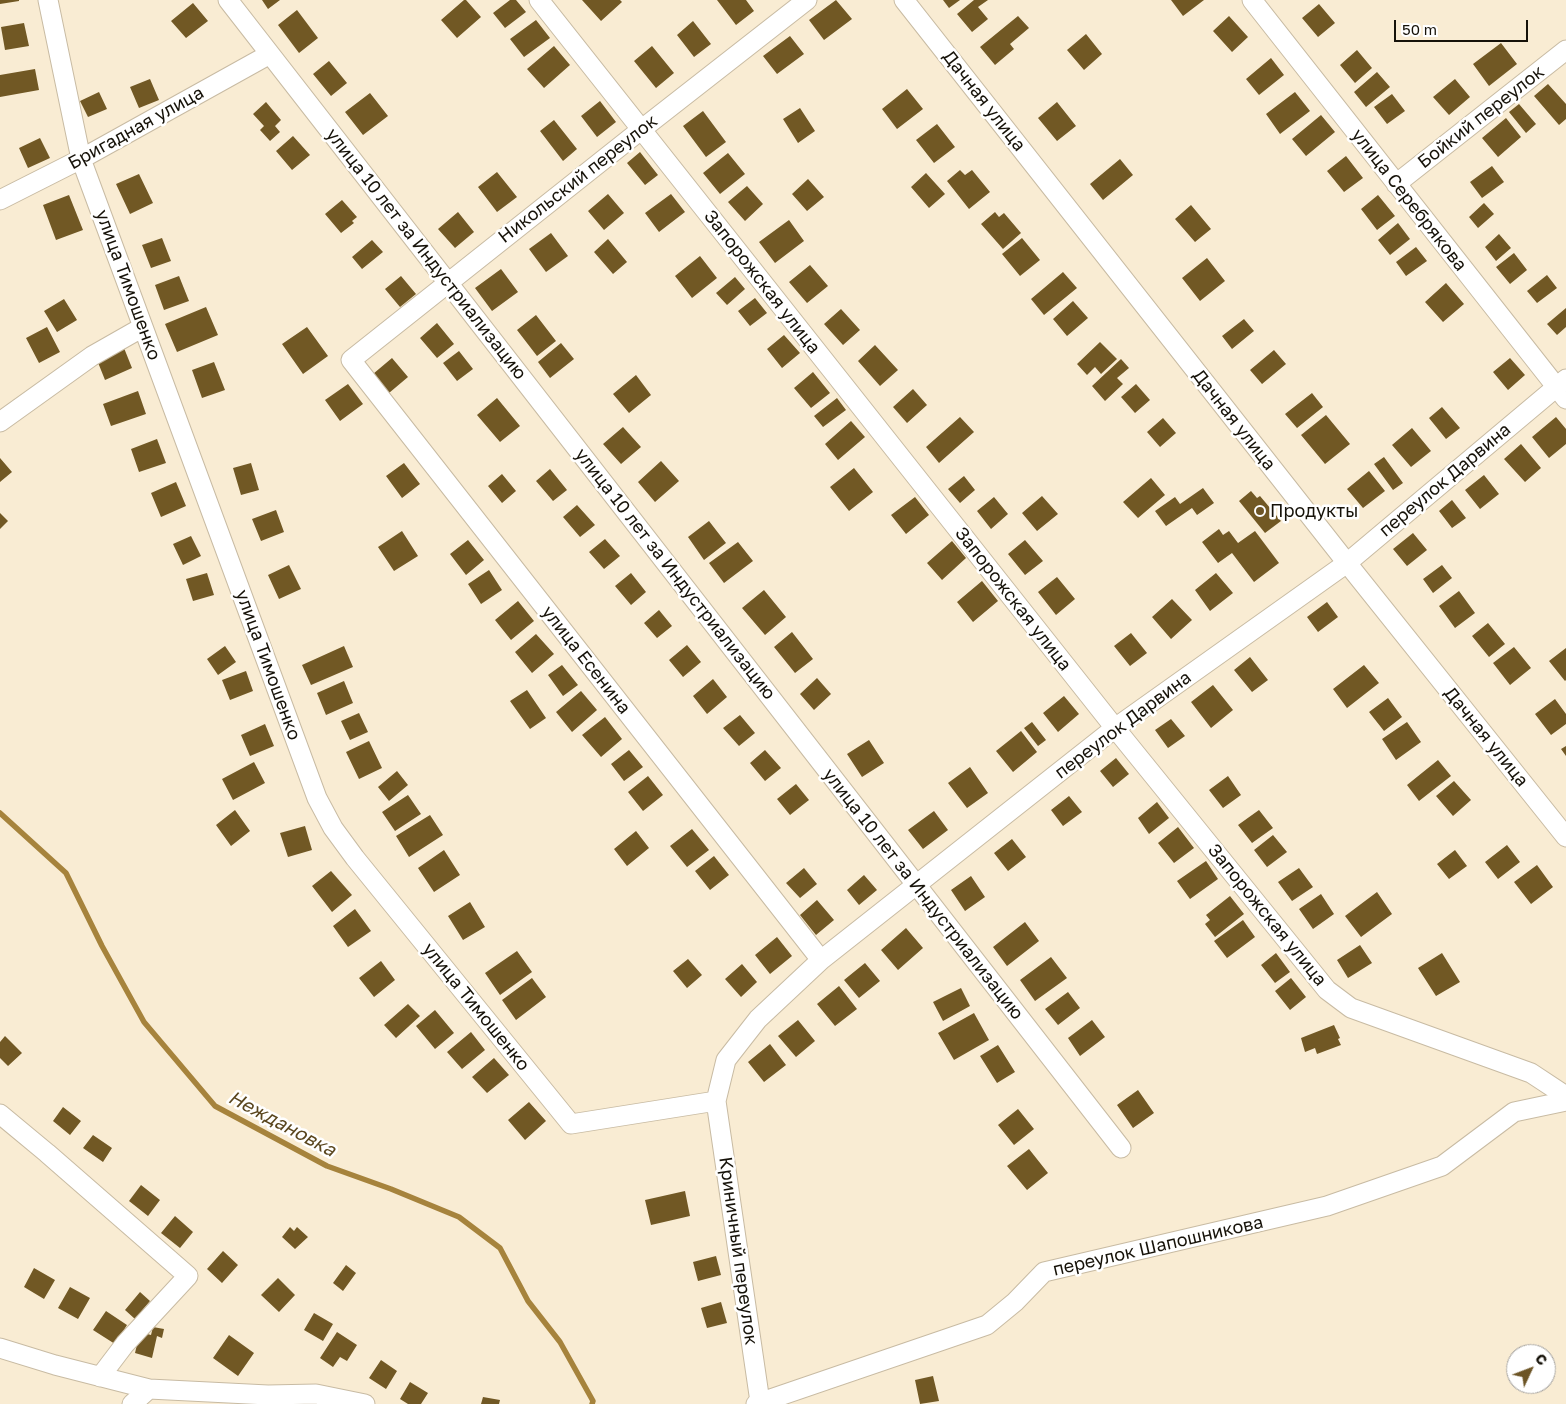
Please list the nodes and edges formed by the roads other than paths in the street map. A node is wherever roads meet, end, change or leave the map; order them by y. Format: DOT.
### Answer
graph roads {
  1 [pos="48,0"];
  2 [pos="228,0"];
  3 [pos="539,0"];
  4 [pos="807,0"];
  5 [pos="904,0"];
  6 [pos="1252,0"];
  7 [pos="1566,50"];
  8 [pos="270,54"];
  9 [pos="642,129"];
  10 [pos="81,159"];
  11 [pos="1396,184"];
  12 [pos="0,200"];
  13 [pos="448,283"];
  14 [pos="143,327"];
  15 [pos="351,360"];
  16 [pos="1563,388"];
  17 [pos="0,422"];
  18 [pos="1347,563"];
  19 [pos="1116,728"];
  20 [pos="1566,837"];
  21 [pos="916,885"];
  22 [pos="821,960"];
  23 [pos="1566,1096"];
  24 [pos="716,1101"];
  25 [pos="1566,1101"];
  26 [pos="0,1114"];
  27 [pos="1121,1148"];
  28 [pos="0,1348"];
  29 [pos="100,1377"];
  30 [pos="149,1389"];
  31 [pos="758,1403"];
  32 [pos="132,1404"];
  33 [pos="365,1404"];
  1 -- 10 [label="street, улица Тимошенко"];
  2 -- 8 [label="street, улица 10 лет за Индустриализацию"];
  3 -- 9 [label="street, Запорожская улица"];
  4 -- 9 [label="street, Никольский переулок"];
  5 -- 18 [label="street, Дачная улица"];
  6 -- 11 [label="street, улица Серебрякова"];
  7 -- 11 [label="street, Бойкий переулок"];
  8 -- 10 [label="street, Бригадная улица"];
  8 -- 13 [label="street, улица 10 лет за Индустриализацию"];
  9 -- 13 [label="street, Никольский переулок"];
  9 -- 19 [label="street, Запорожская улица"];
  10 -- 12 [label="street, Бригадная улица"];
  10 -- 14 [label="street, улица Тимошенко"];
  11 -- 16 [label="street, улица Серебрякова"];
  13 -- 15 [label="street, Никольский переулок"];
  13 -- 21 [label="street, улица 10 лет за Индустриализацию"];
  14 -- 17 [label="street"];
  14 -- 24 [label="street, улица Тимошенко"];
  15 -- 22 [label="street, улица Есенина"];
  16 -- 18 [label="street, переулок Дарвина"];
  18 -- 19 [label="street, переулок Дарвина"];
  18 -- 20 [label="street, Дачная улица"];
  19 -- 21 [label="street, переулок Дарвина"];
  19 -- 23 [label="street, Запорожская улица"];
  21 -- 22 [label="street, переулок Дарвина"];
  21 -- 27 [label="street, улица 10 лет за Индустриализацию"];
  22 -- 24 [label="street, переулок Дарвина"];
  24 -- 31 [label="street, Криничный переулок"];
  25 -- 31 [label="street, переулок Шапошникова"];
  26 -- 29 [label="street"];
  28 -- 29 [label="street"];
  29 -- 30 [label="street"];
  30 -- 32 [label="street"];
  30 -- 33 [label="street"];
}
